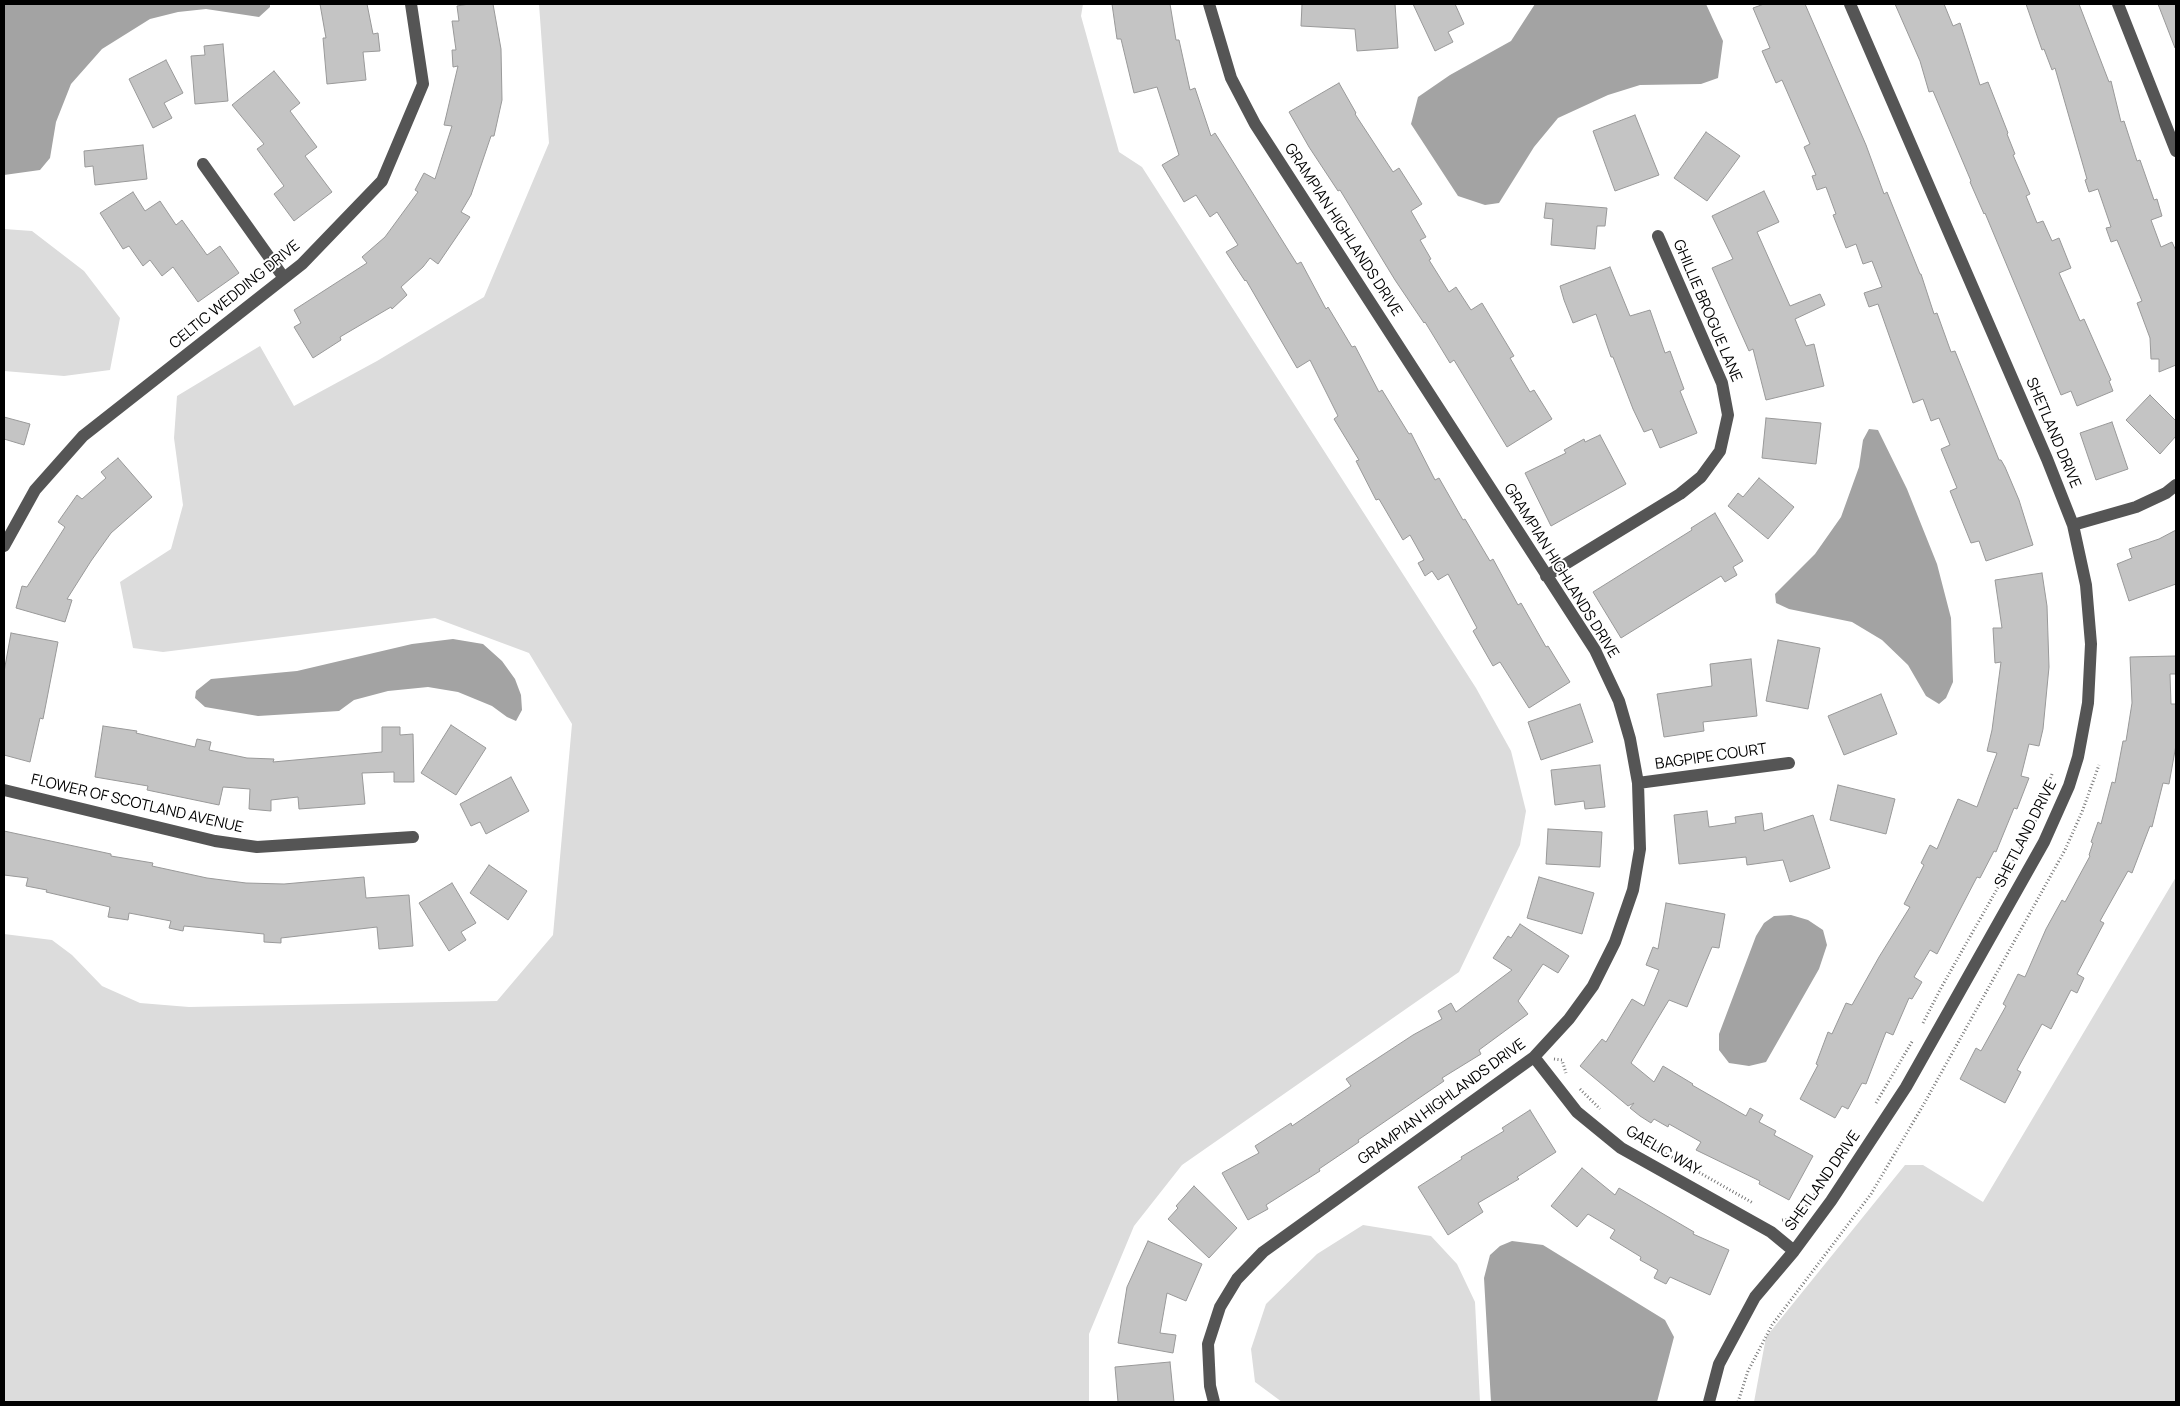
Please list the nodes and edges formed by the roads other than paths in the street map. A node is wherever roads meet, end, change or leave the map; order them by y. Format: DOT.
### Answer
graph roads {
  1 [pos="411,4"];
  2 [pos="1209,4"];
  3 [pos="1850,4"];
  4 [pos="2118,4"];
  5 [pos="2176,151"];
  6 [pos="203,164"];
  7 [pos="1658,236"];
  8 [pos="284,278"];
  9 [pos="2176,485"];
  10 [pos="2073,526"];
  11 [pos="4,546"];
  12 [pos="1546,576"];
  13 [pos="1789,763"];
  14 [pos="1638,783"];
  15 [pos="4,790"];
  16 [pos="413,837"];
  17 [pos="1534,1057"];
  18 [pos="1794,1251"];
  19 [pos="1214,1402"];
  20 [pos="1709,1402"];
  1 -- 8 [label="street, CELTIC WEDDING DRIVE"];
  2 -- 12 [label="street, GRAMPIAN HIGHLANDS DRIVE"];
  3 -- 10 [label="street, SHETLAND DRIVE"];
  4 -- 5 [label="street"];
  6 -- 8 [label="street"];
  7 -- 12 [label="street, GHILLIE BROGUE LANE"];
  8 -- 11 [label="street, CELTIC WEDDING DRIVE"];
  9 -- 10 [label="street"];
  10 -- 18 [label="street, SHETLAND DRIVE"];
  12 -- 14 [label="street, GRAMPIAN HIGHLANDS DRIVE"];
  13 -- 14 [label="street, BAGPIPE COURT"];
  14 -- 17 [label="street, GRAMPIAN HIGHLANDS DRIVE"];
  15 -- 16 [label="street, FLOWER OF SCOTLAND AVENUE"];
  17 -- 18 [label="street, GAELIC WAY"];
  17 -- 19 [label="street, GRAMPIAN HIGHLANDS DRIVE"];
  18 -- 20 [label="street, SHETLAND DRIVE"];
}
